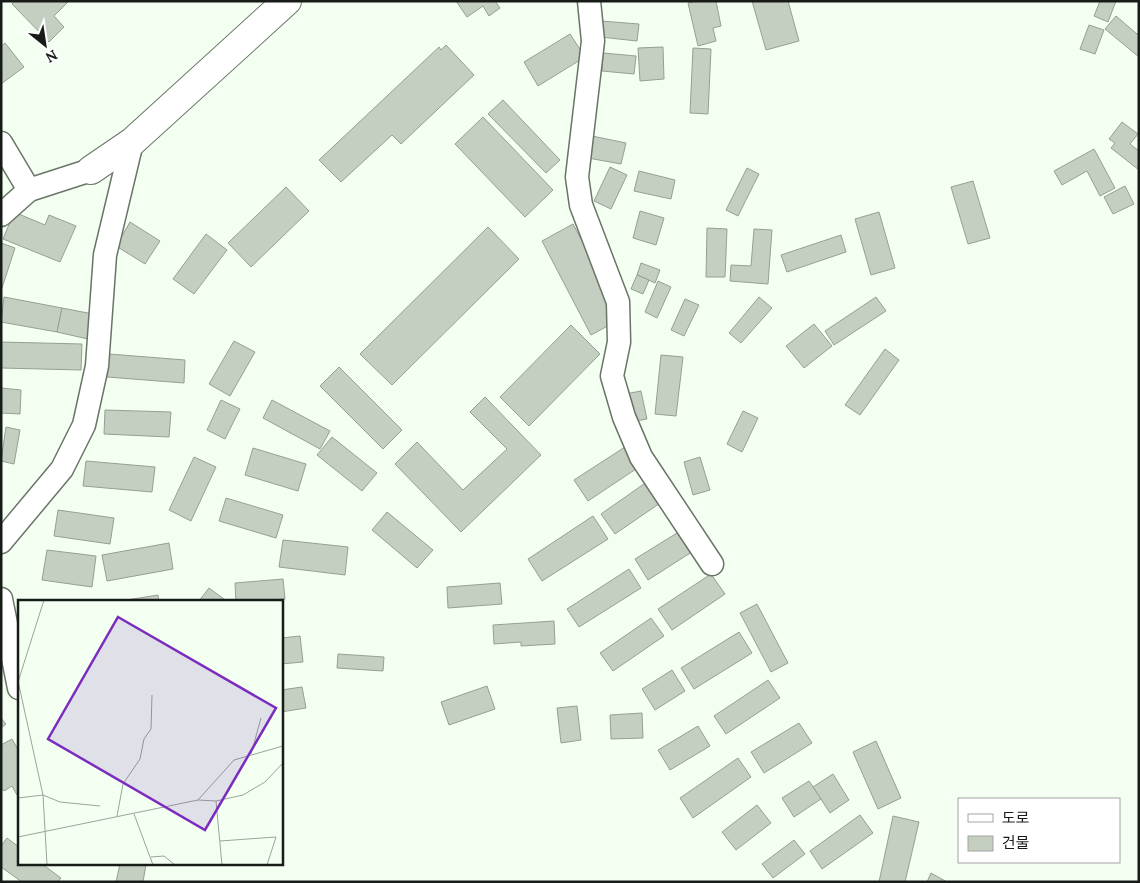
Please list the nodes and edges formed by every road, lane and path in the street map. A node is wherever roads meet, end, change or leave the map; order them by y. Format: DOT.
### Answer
graph roads {
  1 [pos="287,1"];
  2 [pos="588,1"];
  3 [pos="132,142"];
  4 [pos="1,143"];
  5 [pos="91,170"];
  6 [pos="29,190"];
  7 [pos="1,215"];
  8 [pos="1,542"];
  9 [pos="712,564"];
  10 [pos="1,599"];
  11 [pos="18,683"];
  1 -- 3 [label="street"];
  2 -- 9 [label="street"];
  3 -- 5 [label="street"];
  3 -- 8 [label="street"];
  4 -- 6 [label="street"];
  5 -- 6 [label="street"];
  6 -- 7 [label="street"];
  10 -- 11 [label="street"];
}
